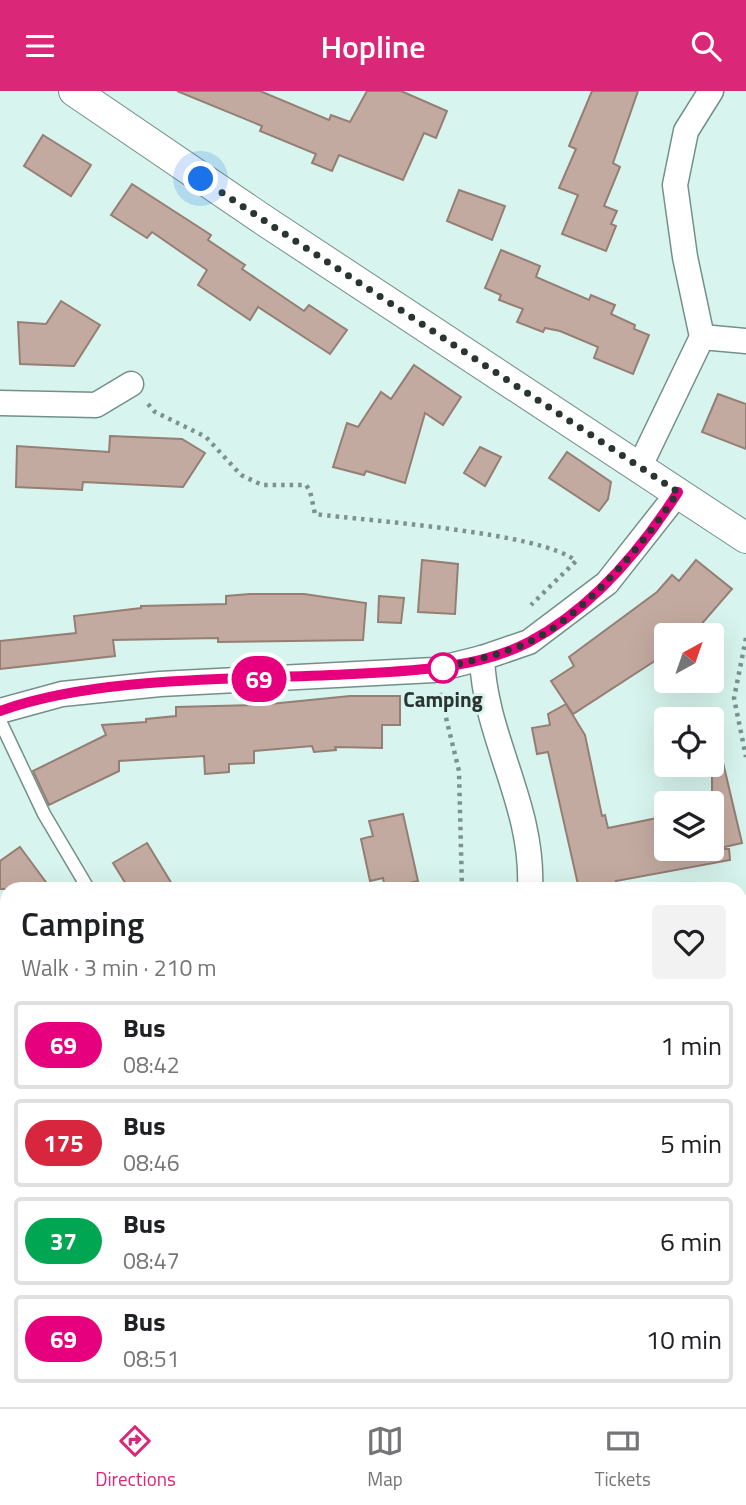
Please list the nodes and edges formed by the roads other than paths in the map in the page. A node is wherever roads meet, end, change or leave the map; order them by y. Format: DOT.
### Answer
graph roads {
  1 [pos="74,91"];
  2 [pos="711,91"];
  3 [pos="702,337"];
  4 [pos="746,341"];
  5 [pos="131,384"];
  6 [pos="0,403"];
  7 [pos="639,468"];
  8 [pos="678,492"];
  9 [pos="746,538"];
  10 [pos="482,658"];
  11 [pos="0,711"];
  12 [pos="0,721"];
  13 [pos="84,882"];
  14 [pos="529,882"];
  1 -- 7 [label="street"];
  2 -- 3 [label="street"];
  3 -- 4 [label="street"];
  3 -- 7 [label="street"];
  5 -- 6 [label="street"];
  7 -- 8 [label="street"];
  8 -- 9 [label="street"];
  8 -- 10 [label="street"];
  10 -- 11 [label="street"];
  10 -- 14 [label="street"];
  12 -- 13 [label="lane"];
}
